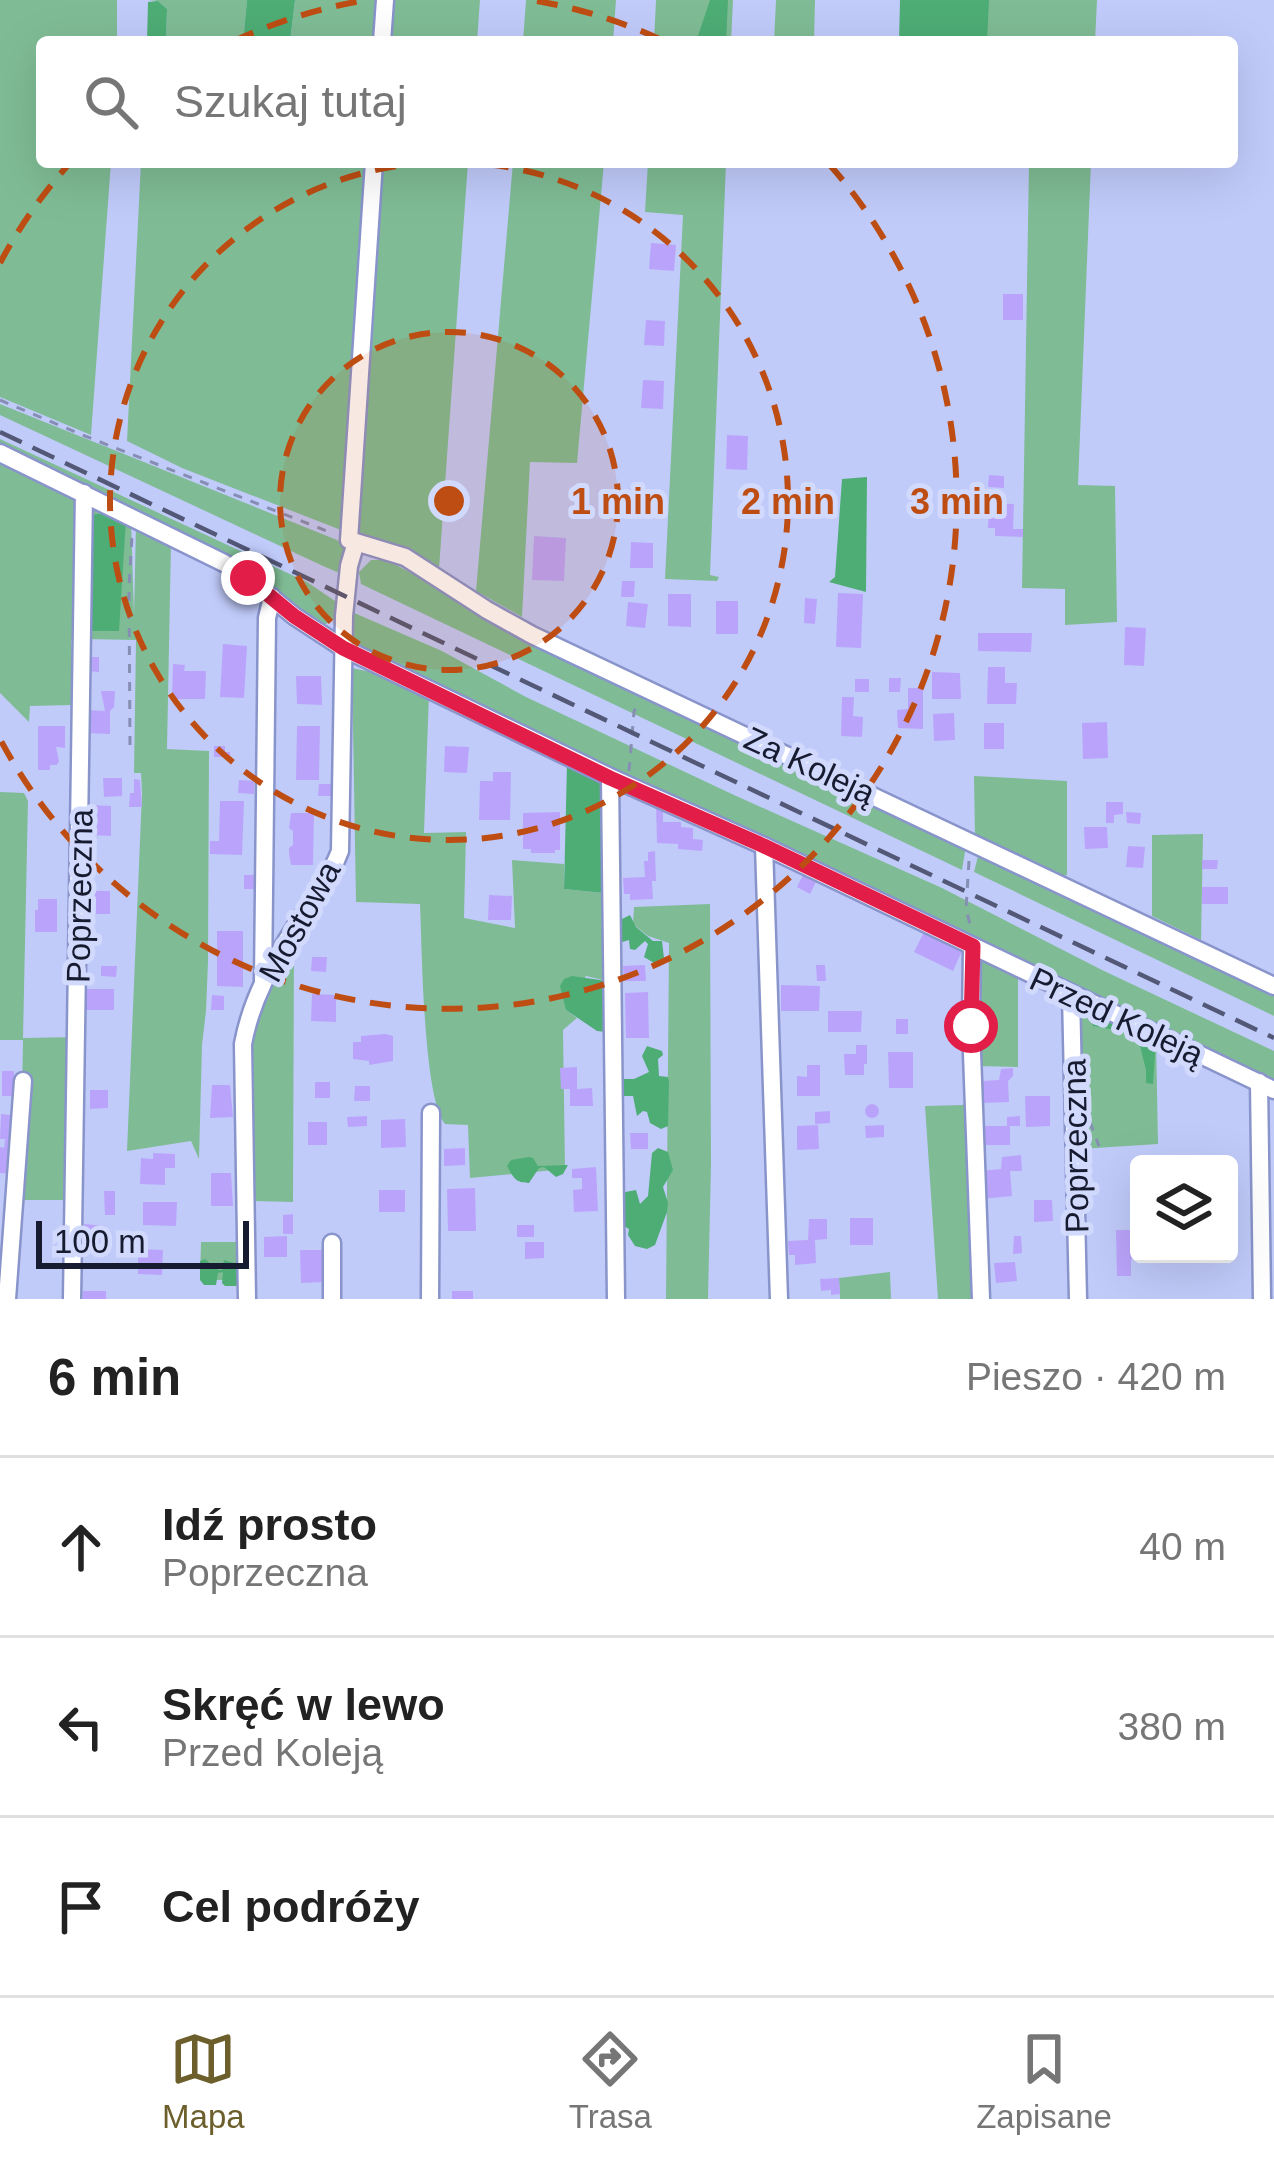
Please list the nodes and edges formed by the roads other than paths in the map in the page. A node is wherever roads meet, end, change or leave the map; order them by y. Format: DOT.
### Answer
graph roads {
  1 [pos="385,0"];
  2 [pos="382,36"];
  3 [pos="374,168"];
  4 [pos="0,453"];
  5 [pos="84,493"];
  6 [pos="353,541"];
  7 [pos="272,597"];
  8 [pos="343,648"];
  9 [pos="617,781"];
  10 [pos="764,846"];
  11 [pos="973,947"];
  12 [pos="263,982"];
  13 [pos="1274,986"];
  14 [pos="1071,994"];
  15 [pos="23,1081"];
  16 [pos="1266,1086"];
  17 [pos="431,1113"];
  18 [pos="332,1243"];
  19 [pos="7,1299"];
  20 [pos="72,1299"];
  21 [pos="247,1299"];
  22 [pos="332,1299"];
  23 [pos="430,1299"];
  24 [pos="616,1299"];
  25 [pos="779,1299"];
  26 [pos="981,1299"];
  27 [pos="1078,1299"];
  28 [pos="1262,1299"];
  1 -- 2 [label="street"];
  3 -- 6 [label="street, Mostowa"];
  4 -- 5 [label="street, Przed Koleją"];
  5 -- 7 [label="street, Przed Koleją"];
  5 -- 20 [label="street, Poprzeczna"];
  6 -- 8 [label="street, Mostowa"];
  6 -- 13 [label="street, Za Koleją"];
  7 -- 8 [label="street, Przed Koleją"];
  7 -- 12 [label="street"];
  8 -- 9 [label="street, Przed Koleją"];
  8 -- 12 [label="street, Mostowa"];
  9 -- 10 [label="street, Przed Koleją"];
  9 -- 24 [label="street"];
  10 -- 11 [label="street, Przed Koleją"];
  10 -- 25 [label="street"];
  11 -- 14 [label="street, Przed Koleją"];
  11 -- 26 [label="street"];
  12 -- 21 [label="street, Mostowa"];
  14 -- 16 [label="street, Przed Koleją"];
  14 -- 27 [label="street, Poprzeczna"];
  15 -- 19 [label="street"];
  16 -- 28 [label="street"];
  17 -- 23 [label="street"];
  18 -- 22 [label="street"];
}
